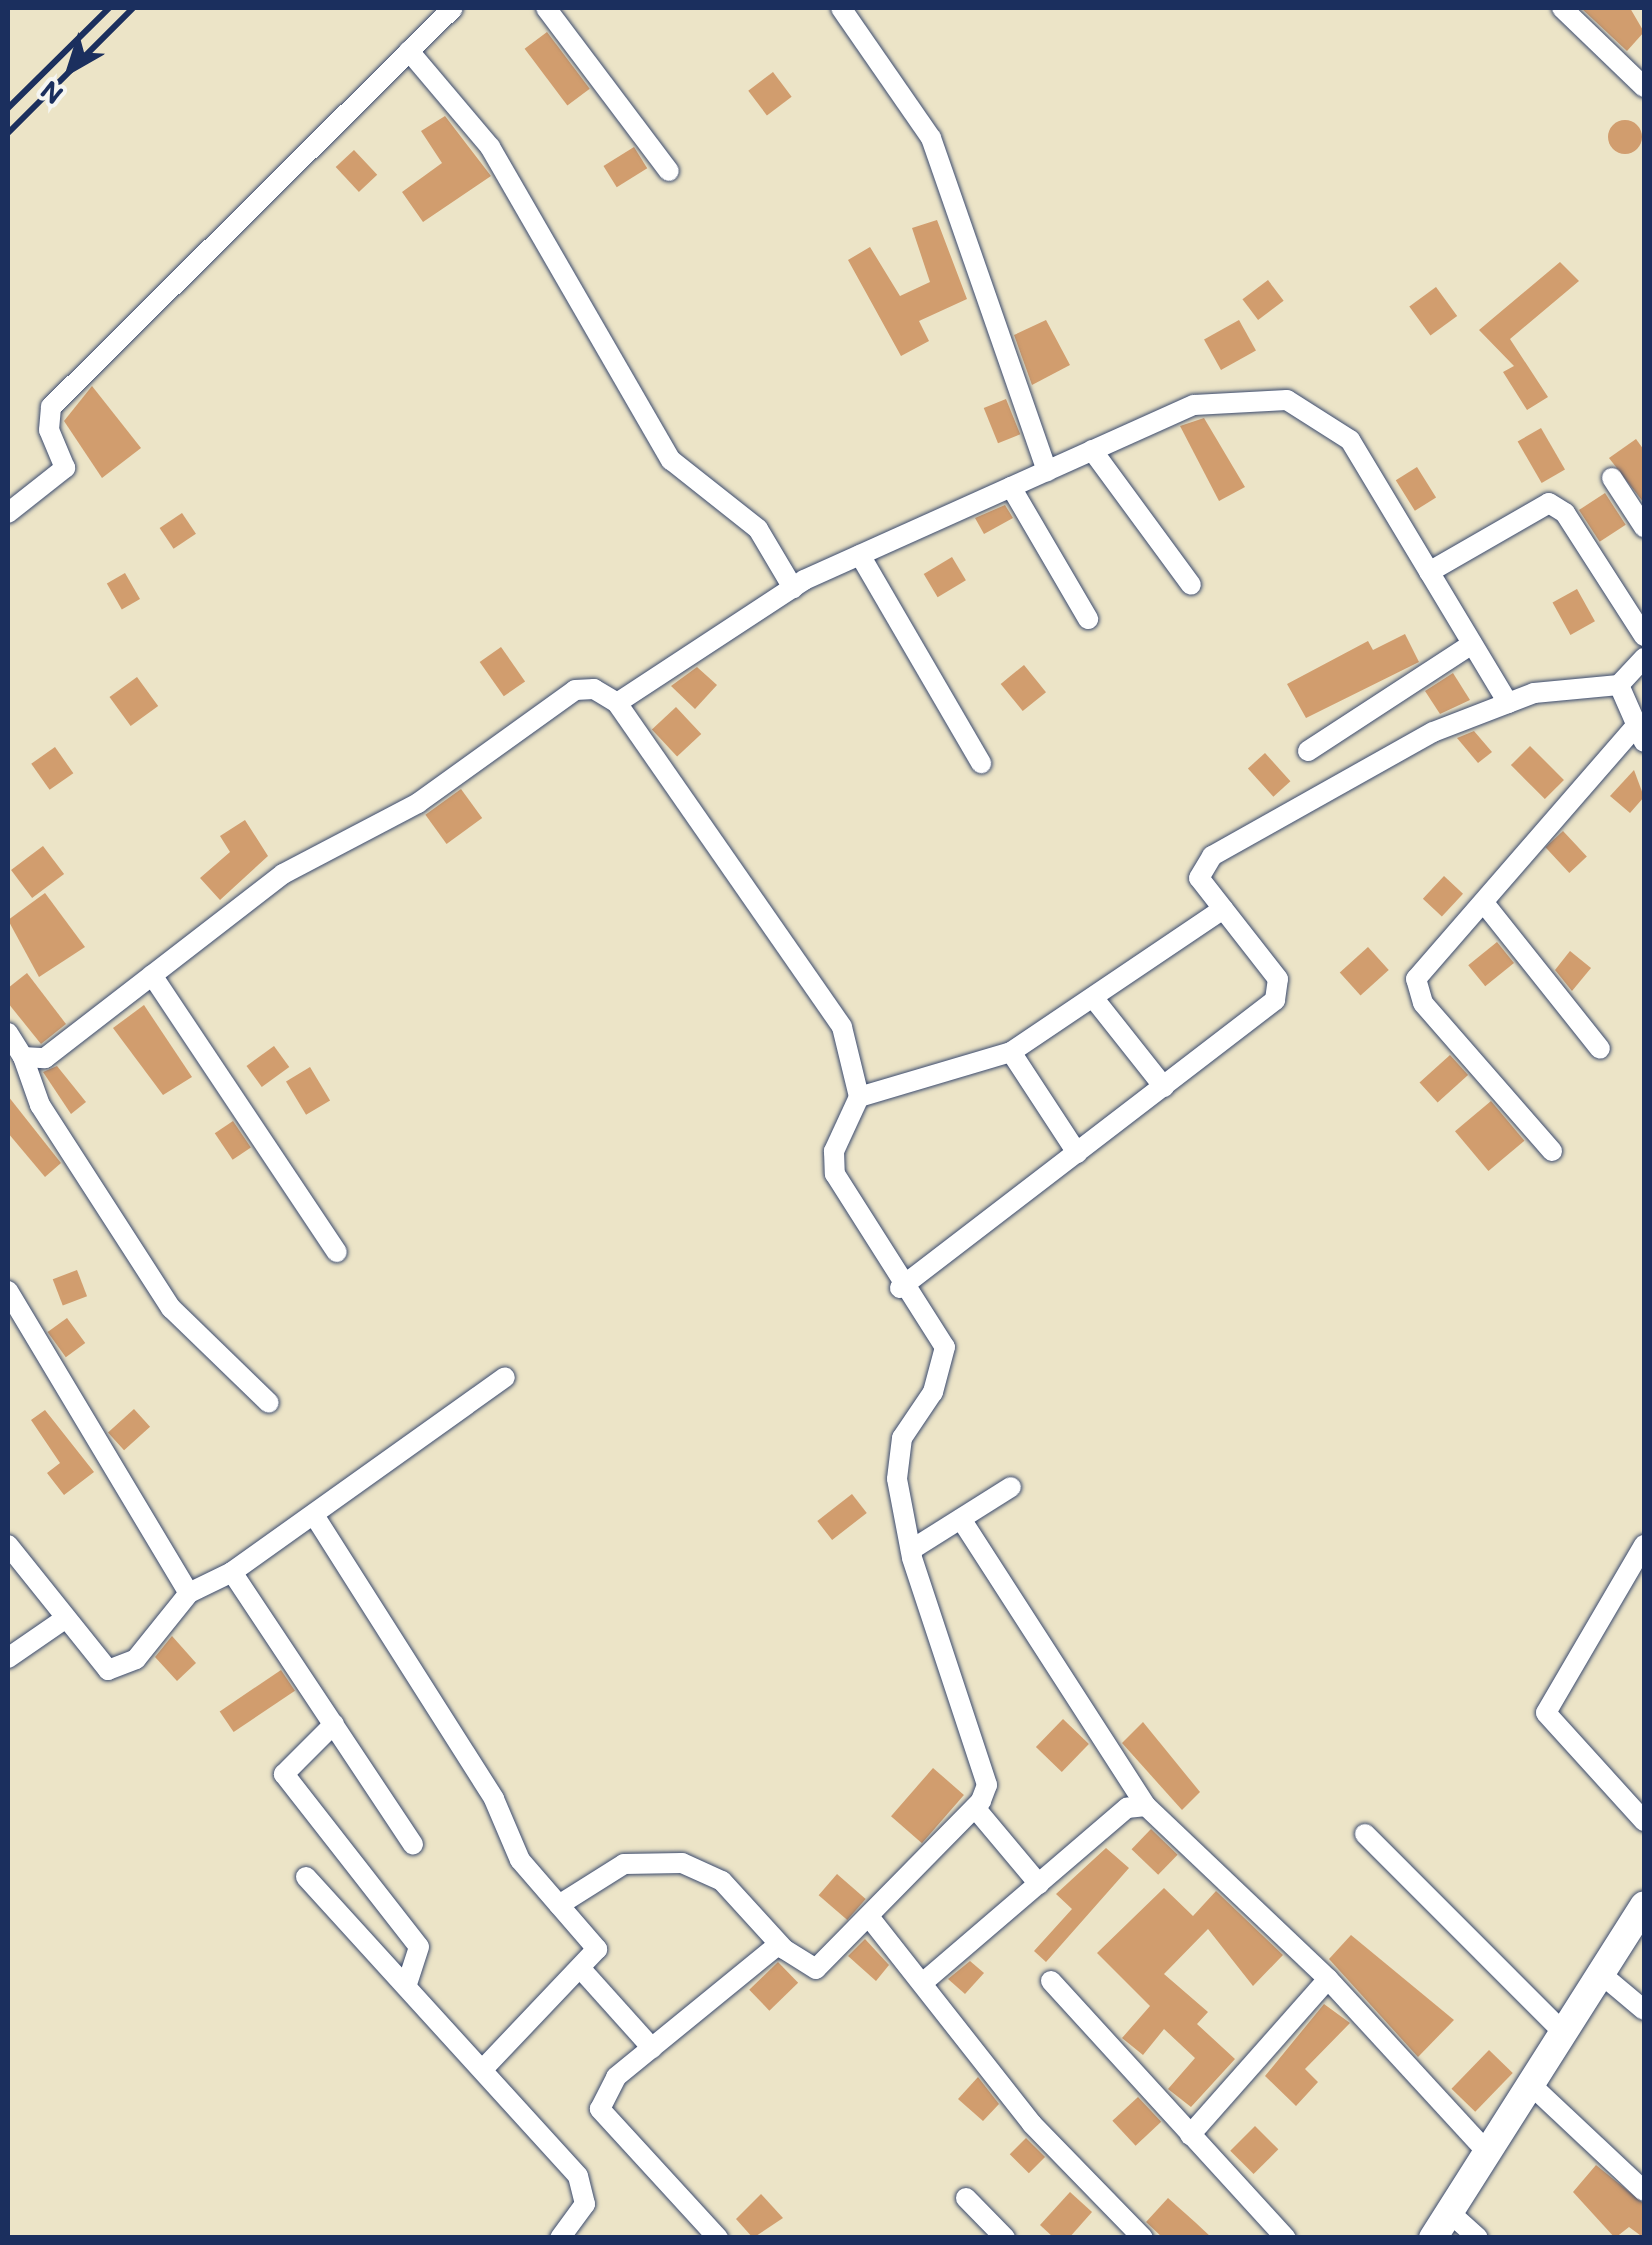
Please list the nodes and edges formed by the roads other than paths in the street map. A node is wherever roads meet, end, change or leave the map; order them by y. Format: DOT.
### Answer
graph roads {
  1 [pos="453,8"];
  2 [pos="546,8"];
  3 [pos="841,8"];
  4 [pos="1562,8"];
  5 [pos="409,51"];
  6 [pos="1644,87"];
  7 [pos="669,172"];
  8 [pos="1092,450"];
  9 [pos="1047,471"];
  10 [pos="1612,478"];
  11 [pos="1011,487"];
  12 [pos="8,512"];
  13 [pos="1644,527"];
  14 [pos="860,555"];
  15 [pos="1428,572"];
  16 [pos="1191,585"];
  17 [pos="794,588"];
  18 [pos="1088,620"];
  19 [pos="1644,636"];
  20 [pos="1472,644"];
  21 [pos="1644,658"];
  22 [pos="1619,685"];
  23 [pos="618,703"];
  24 [pos="1508,703"];
  25 [pos="1640,735"];
  26 [pos="1308,752"];
  27 [pos="981,763"];
  28 [pos="1484,903"];
  29 [pos="1223,909"];
  30 [pos="152,974"];
  31 [pos="1096,1000"];
  32 [pos="8,1033"];
  33 [pos="1600,1049"];
  34 [pos="1012,1052"];
  35 [pos="24,1057"];
  36 [pos="1164,1087"];
  37 [pos="859,1097"];
  38 [pos="1552,1151"];
  39 [pos="1077,1153"];
  40 [pos="337,1252"];
  41 [pos="900,1288"];
  42 [pos="8,1291"];
  43 [pos="505,1377"];
  44 [pos="269,1403"];
  45 [pos="1011,1487"];
  46 [pos="314,1514"];
  47 [pos="961,1519"];
  48 [pos="1644,1545"];
  49 [pos="8,1546"];
  50 [pos="911,1550"];
  51 [pos="232,1572"];
  52 [pos="189,1593"];
  53 [pos="63,1620"];
  54 [pos="8,1658"];
  55 [pos="334,1724"];
  56 [pos="1146,1806"];
  57 [pos="976,1808"];
  58 [pos="1644,1820"];
  59 [pos="1366,1834"];
  60 [pos="413,1844"];
  61 [pos="306,1877"];
  62 [pos="1039,1884"];
  63 [pos="559,1905"];
  64 [pos="870,1918"];
  65 [pos="1641,1919"];
  66 [pos="779,1944"];
  67 [pos="582,1970"];
  68 [pos="1600,1974"];
  69 [pos="1328,1979"];
  70 [pos="926,1980"];
  71 [pos="1051,1981"];
  72 [pos="407,1982"];
  73 [pos="1644,2010"];
  74 [pos="1563,2032"];
  75 [pos="652,2048"];
  76 [pos="483,2069"];
  77 [pos="1530,2084"];
  78 [pos="1190,2136"];
  79 [pos="1486,2151"];
  80 [pos="1644,2191"];
  81 [pos="966,2198"];
  82 [pos="1448,2211"];
  83 [pos="707,2234"];
  84 [pos="560,2238"];
  85 [pos="1006,2238"];
  86 [pos="1143,2238"];
  87 [pos="1286,2238"];
  88 [pos="1433,2238"];
  89 [pos="1478,2238"];
  1 -- 5 [label="street"];
  2 -- 7 [label="street"];
  3 -- 9 [label="street"];
  4 -- 6 [label="street"];
  5 -- 12 [label="street"];
  5 -- 17 [label="street"];
  8 -- 9 [label="street"];
  8 -- 15 [label="street"];
  8 -- 16 [label="street"];
  9 -- 11 [label="street"];
  10 -- 13 [label="street"];
  11 -- 14 [label="street"];
  11 -- 18 [label="street"];
  14 -- 17 [label="street"];
  14 -- 27 [label="street"];
  15 -- 19 [label="street"];
  15 -- 20 [label="street"];
  17 -- 23 [label="street"];
  20 -- 24 [label="street"];
  20 -- 26 [label="street"];
  21 -- 22 [label="street"];
  22 -- 24 [label="street"];
  22 -- 25 [label="street"];
  23 -- 30 [label="street"];
  23 -- 37 [label="street"];
  24 -- 29 [label="street"];
  25 -- 28 [label="street"];
  28 -- 33 [label="street"];
  28 -- 38 [label="street"];
  29 -- 31 [label="street"];
  29 -- 36 [label="street"];
  30 -- 35 [label="street"];
  30 -- 40 [label="street"];
  31 -- 34 [label="street"];
  31 -- 36 [label="street"];
  32 -- 35 [label="street"];
  34 -- 37 [label="street"];
  34 -- 39 [label="street"];
  35 -- 44 [label="street"];
  36 -- 39 [label="street"];
  37 -- 41 [label="street"];
  39 -- 41 [label="street"];
  41 -- 50 [label="street"];
  42 -- 52 [label="street"];
  43 -- 46 [label="street"];
  45 -- 47 [label="street"];
  46 -- 51 [label="street"];
  46 -- 63 [label="street"];
  47 -- 50 [label="street"];
  47 -- 56 [label="street"];
  48 -- 58 [label="street"];
  49 -- 53 [label="street"];
  50 -- 57 [label="street"];
  51 -- 52 [label="street"];
  51 -- 55 [label="street"];
  52 -- 53 [label="street"];
  53 -- 54 [label="street"];
  55 -- 60 [label="street"];
  55 -- 72 [label="street"];
  56 -- 62 [label="street"];
  56 -- 69 [label="street"];
  57 -- 62 [label="street"];
  57 -- 64 [label="street"];
  59 -- 74 [label="street"];
  61 -- 72 [label="street"];
  62 -- 70 [label="street"];
  63 -- 66 [label="street"];
  63 -- 67 [label="street"];
  64 -- 66 [label="street"];
  64 -- 70 [label="street"];
  65 -- 68 [label="street"];
  66 -- 75 [label="street"];
  67 -- 75 [label="street"];
  67 -- 76 [label="street"];
  68 -- 73 [label="street"];
  68 -- 74 [label="street"];
  69 -- 78 [label="street"];
  69 -- 79 [label="street"];
  70 -- 86 [label="street"];
  71 -- 78 [label="street"];
  72 -- 76 [label="street"];
  74 -- 77 [label="street"];
  75 -- 83 [label="street"];
  76 -- 84 [label="street"];
  77 -- 79 [label="street"];
  77 -- 80 [label="street"];
  78 -- 87 [label="street"];
  79 -- 82 [label="street"];
  81 -- 85 [label="street"];
  82 -- 88 [label="street"];
  82 -- 89 [label="street"];
}
